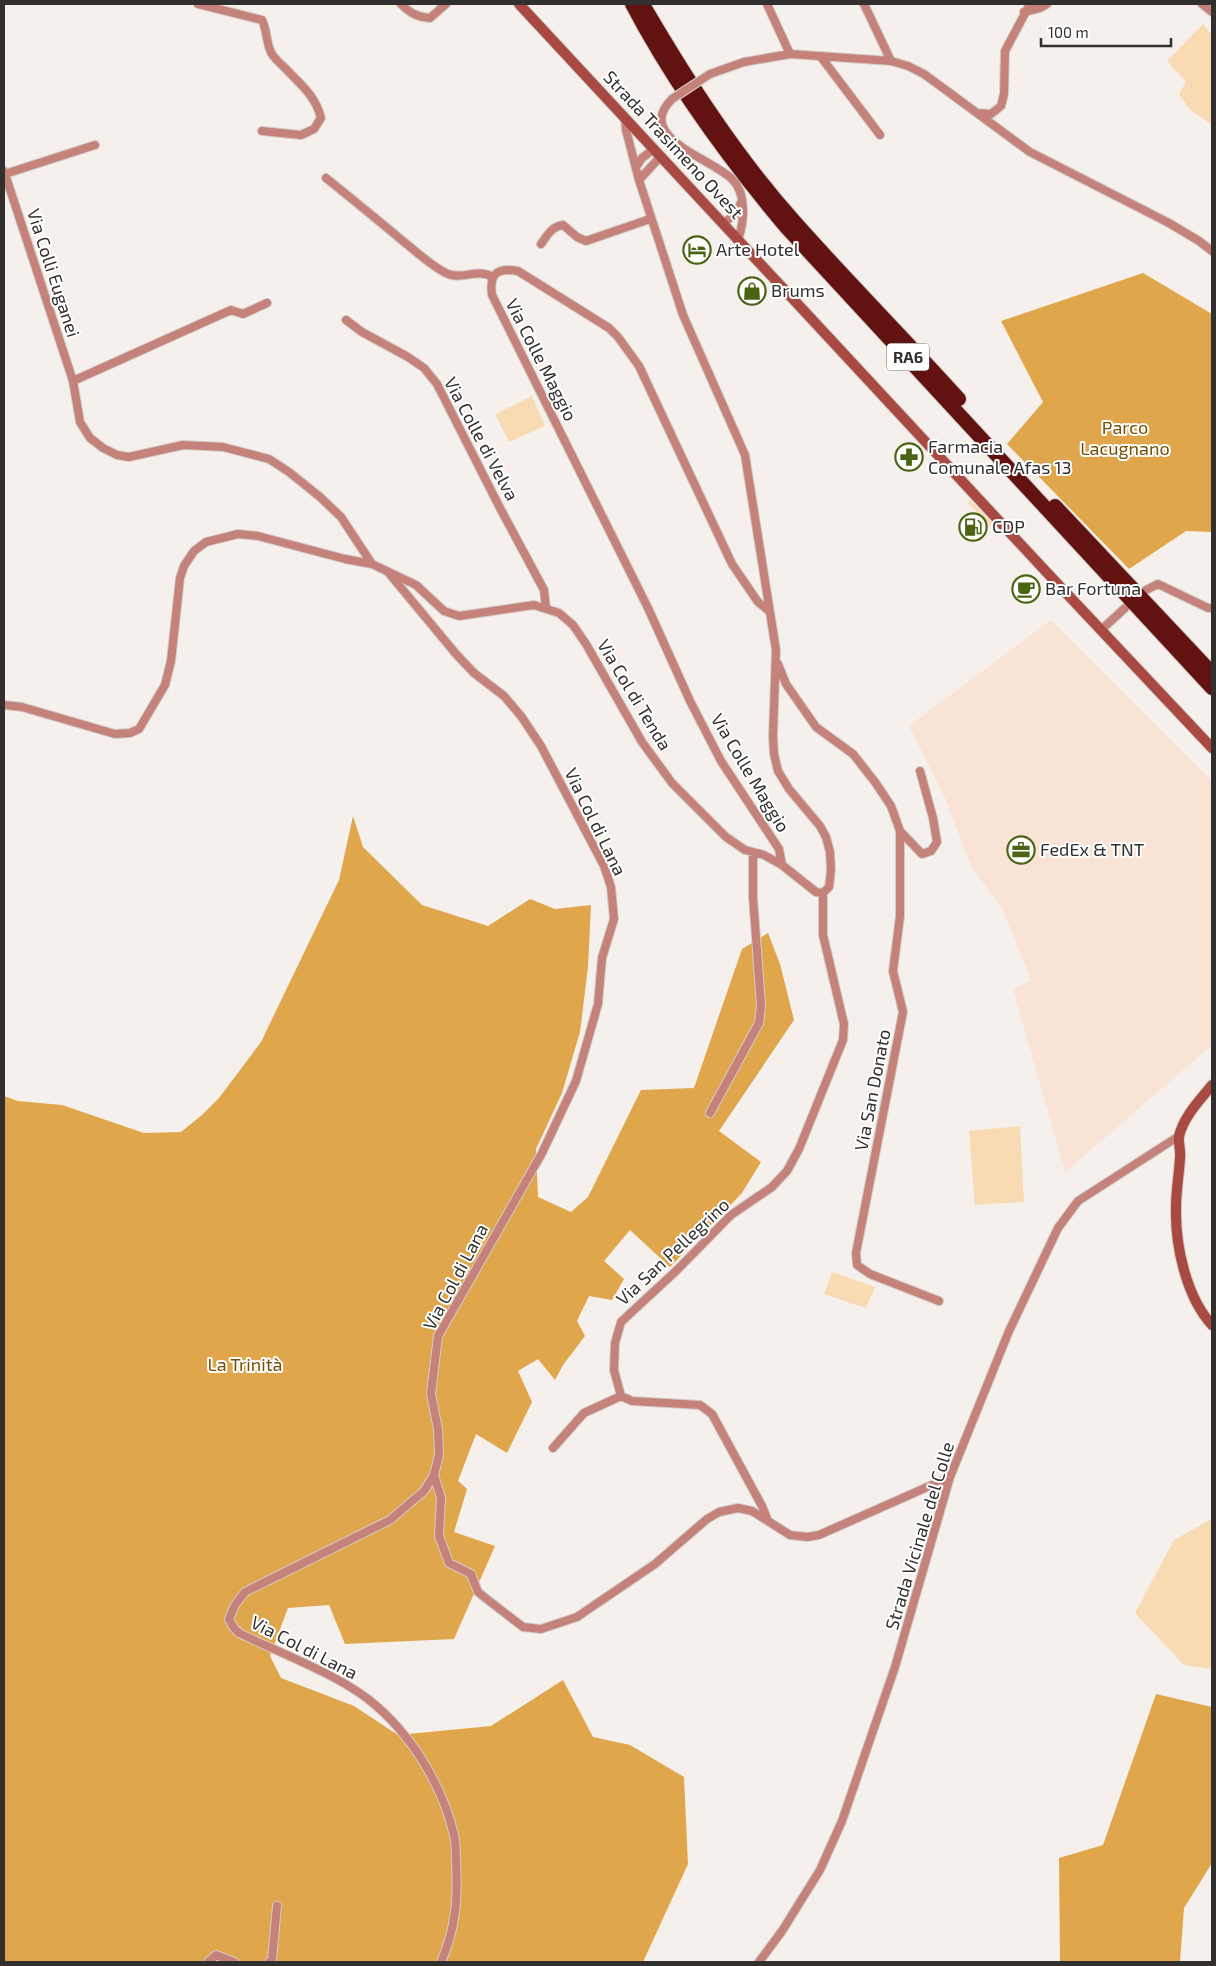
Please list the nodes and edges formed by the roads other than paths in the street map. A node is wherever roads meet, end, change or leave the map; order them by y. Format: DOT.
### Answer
graph roads {
  1 [pos="198,4"];
  2 [pos="401,4"];
  3 [pos="446,4"];
  4 [pos="520,4"];
  5 [pos="632,4"];
  6 [pos="642,4"];
  7 [pos="767,4"];
  8 [pos="864,4"];
  9 [pos="1030,4"];
  10 [pos="1047,4"];
  11 [pos="1202,4"];
  12 [pos="1024,12"];
  13 [pos="1212,12"];
  14 [pos="790,54"];
  15 [pos="821,57"];
  16 [pos="891,61"];
  17 [pos="976,113"];
  18 [pos="625,118"];
  19 [pos="262,131"];
  20 [pos="880,135"];
  21 [pos="95,145"];
  22 [pos="657,153"];
  23 [pos="636,167"];
  24 [pos="5,172"];
  25 [pos="326,178"];
  26 [pos="639,180"];
  27 [pos="742,201"];
  28 [pos="650,219"];
  29 [pos="724,224"];
  30 [pos="738,240"];
  31 [pos="541,244"];
  32 [pos="1212,251"];
  33 [pos="493,277"];
  34 [pos="267,303"];
  35 [pos="346,320"];
  36 [pos="73,381"];
  37 [pos="372,564"];
  38 [pos="385,569"];
  39 [pos="1146,590"];
  40 [pos="546,608"];
  41 [pos="1125,608"];
  42 [pos="1212,608"];
  43 [pos="769,611"];
  44 [pos="1101,630"];
  45 [pos="776,660"];
  46 [pos="1212,673"];
  47 [pos="1212,688"];
  48 [pos="4,705"];
  49 [pos="1212,748"];
  50 [pos="920,770"];
  51 [pos="900,832"];
  52 [pos="753,852"];
  53 [pos="782,865"];
  54 [pos="823,893"];
  55 [pos="1212,1085"];
  56 [pos="710,1113"];
  57 [pos="1179,1136"];
  58 [pos="939,1301"];
  59 [pos="1212,1325"];
  60 [pos="621,1396"];
  61 [pos="553,1448"];
  62 [pos="434,1475"];
  63 [pos="950,1477"];
  64 [pos="768,1521"];
  65 [pos="277,1906"];
  66 [pos="208,1962"];
  67 [pos="234,1962"];
  68 [pos="269,1962"];
  69 [pos="441,1962"];
  70 [pos="759,1962"];
  1 -- 19 [label="street"];
  2 -- 3 [label="street"];
  4 -- 18 [label="main road, Strada Trasimeno Ovest"];
  5 -- 47 [label="highway, RA6"];
  6 -- 46 [label="highway, RA6"];
  7 -- 14 [label="street"];
  8 -- 16 [label="street"];
  9 -- 12 [label="street"];
  10 -- 12 [label="street"];
  11 -- 13 [label="street"];
  12 -- 17 [label="street"];
  14 -- 15 [label="street"];
  14 -- 27 [label="street, bridge"];
  15 -- 16 [label="street"];
  15 -- 20 [label="street"];
  16 -- 17 [label="street"];
  17 -- 32 [label="street"];
  18 -- 22 [label="main road, Strada Trasimeno Ovest"];
  18 -- 23 [label="street"];
  21 -- 24 [label="street, Via Colli Euganei"];
  22 -- 23 [label="street"];
  22 -- 26 [label="street"];
  22 -- 29 [label="main road, Strada Trasimeno Ovest"];
  23 -- 26 [label="street"];
  24 -- 36 [label="street, Via Colli Euganei"];
  25 -- 33 [label="street"];
  26 -- 28 [label="street"];
  27 -- 29 [label="street"];
  27 -- 30 [label="street"];
  28 -- 31 [label="street"];
  28 -- 43 [label="street"];
  29 -- 30 [label="main road, Strada Trasimeno Ovest"];
  30 -- 44 [label="main road, Strada Trasimeno Ovest"];
  33 -- 43 [label="street, Via Colle Maggio"];
  33 -- 53 [label="street, Via Colle Maggio"];
  34 -- 36 [label="street"];
  35 -- 40 [label="street, Via Colle di Velva"];
  36 -- 37 [label="street, Via Colli Euganei"];
  37 -- 38 [label="street, Via Col di Tenda"];
  37 -- 48 [label="street, Via Col di Tenda"];
  38 -- 40 [label="street, Via Col di Tenda"];
  38 -- 62 [label="street, Via Col di Lana"];
  39 -- 42 [label="street"];
  40 -- 52 [label="street, Via Col di Tenda"];
  41 -- 44 [label="street"];
  43 -- 45 [label="street"];
  44 -- 49 [label="main road, Strada Trasimeno Ovest"];
  45 -- 51 [label="street, Via San Donato"];
  45 -- 54 [label="street"];
  50 -- 51 [label="street, Via San Donato"];
  51 -- 58 [label="street, Via San Donato"];
  52 -- 53 [label="street, Via Col di Tenda"];
  52 -- 56 [label="street"];
  53 -- 54 [label="street, Via Col di Tenda"];
  54 -- 60 [label="street, Via San Pellegrino"];
  55 -- 57 [label="main road"];
  57 -- 59 [label="main road"];
  57 -- 63 [label="street, Strada Vicinale del Colle"];
  60 -- 61 [label="street"];
  60 -- 64 [label="street"];
  62 -- 64 [label="street"];
  62 -- 69 [label="street, Via Col di Lana"];
  63 -- 64 [label="street"];
  63 -- 70 [label="street, Strada Vicinale del Colle"];
  65 -- 68 [label="street"];
  66 -- 67 [label="street"];
}
